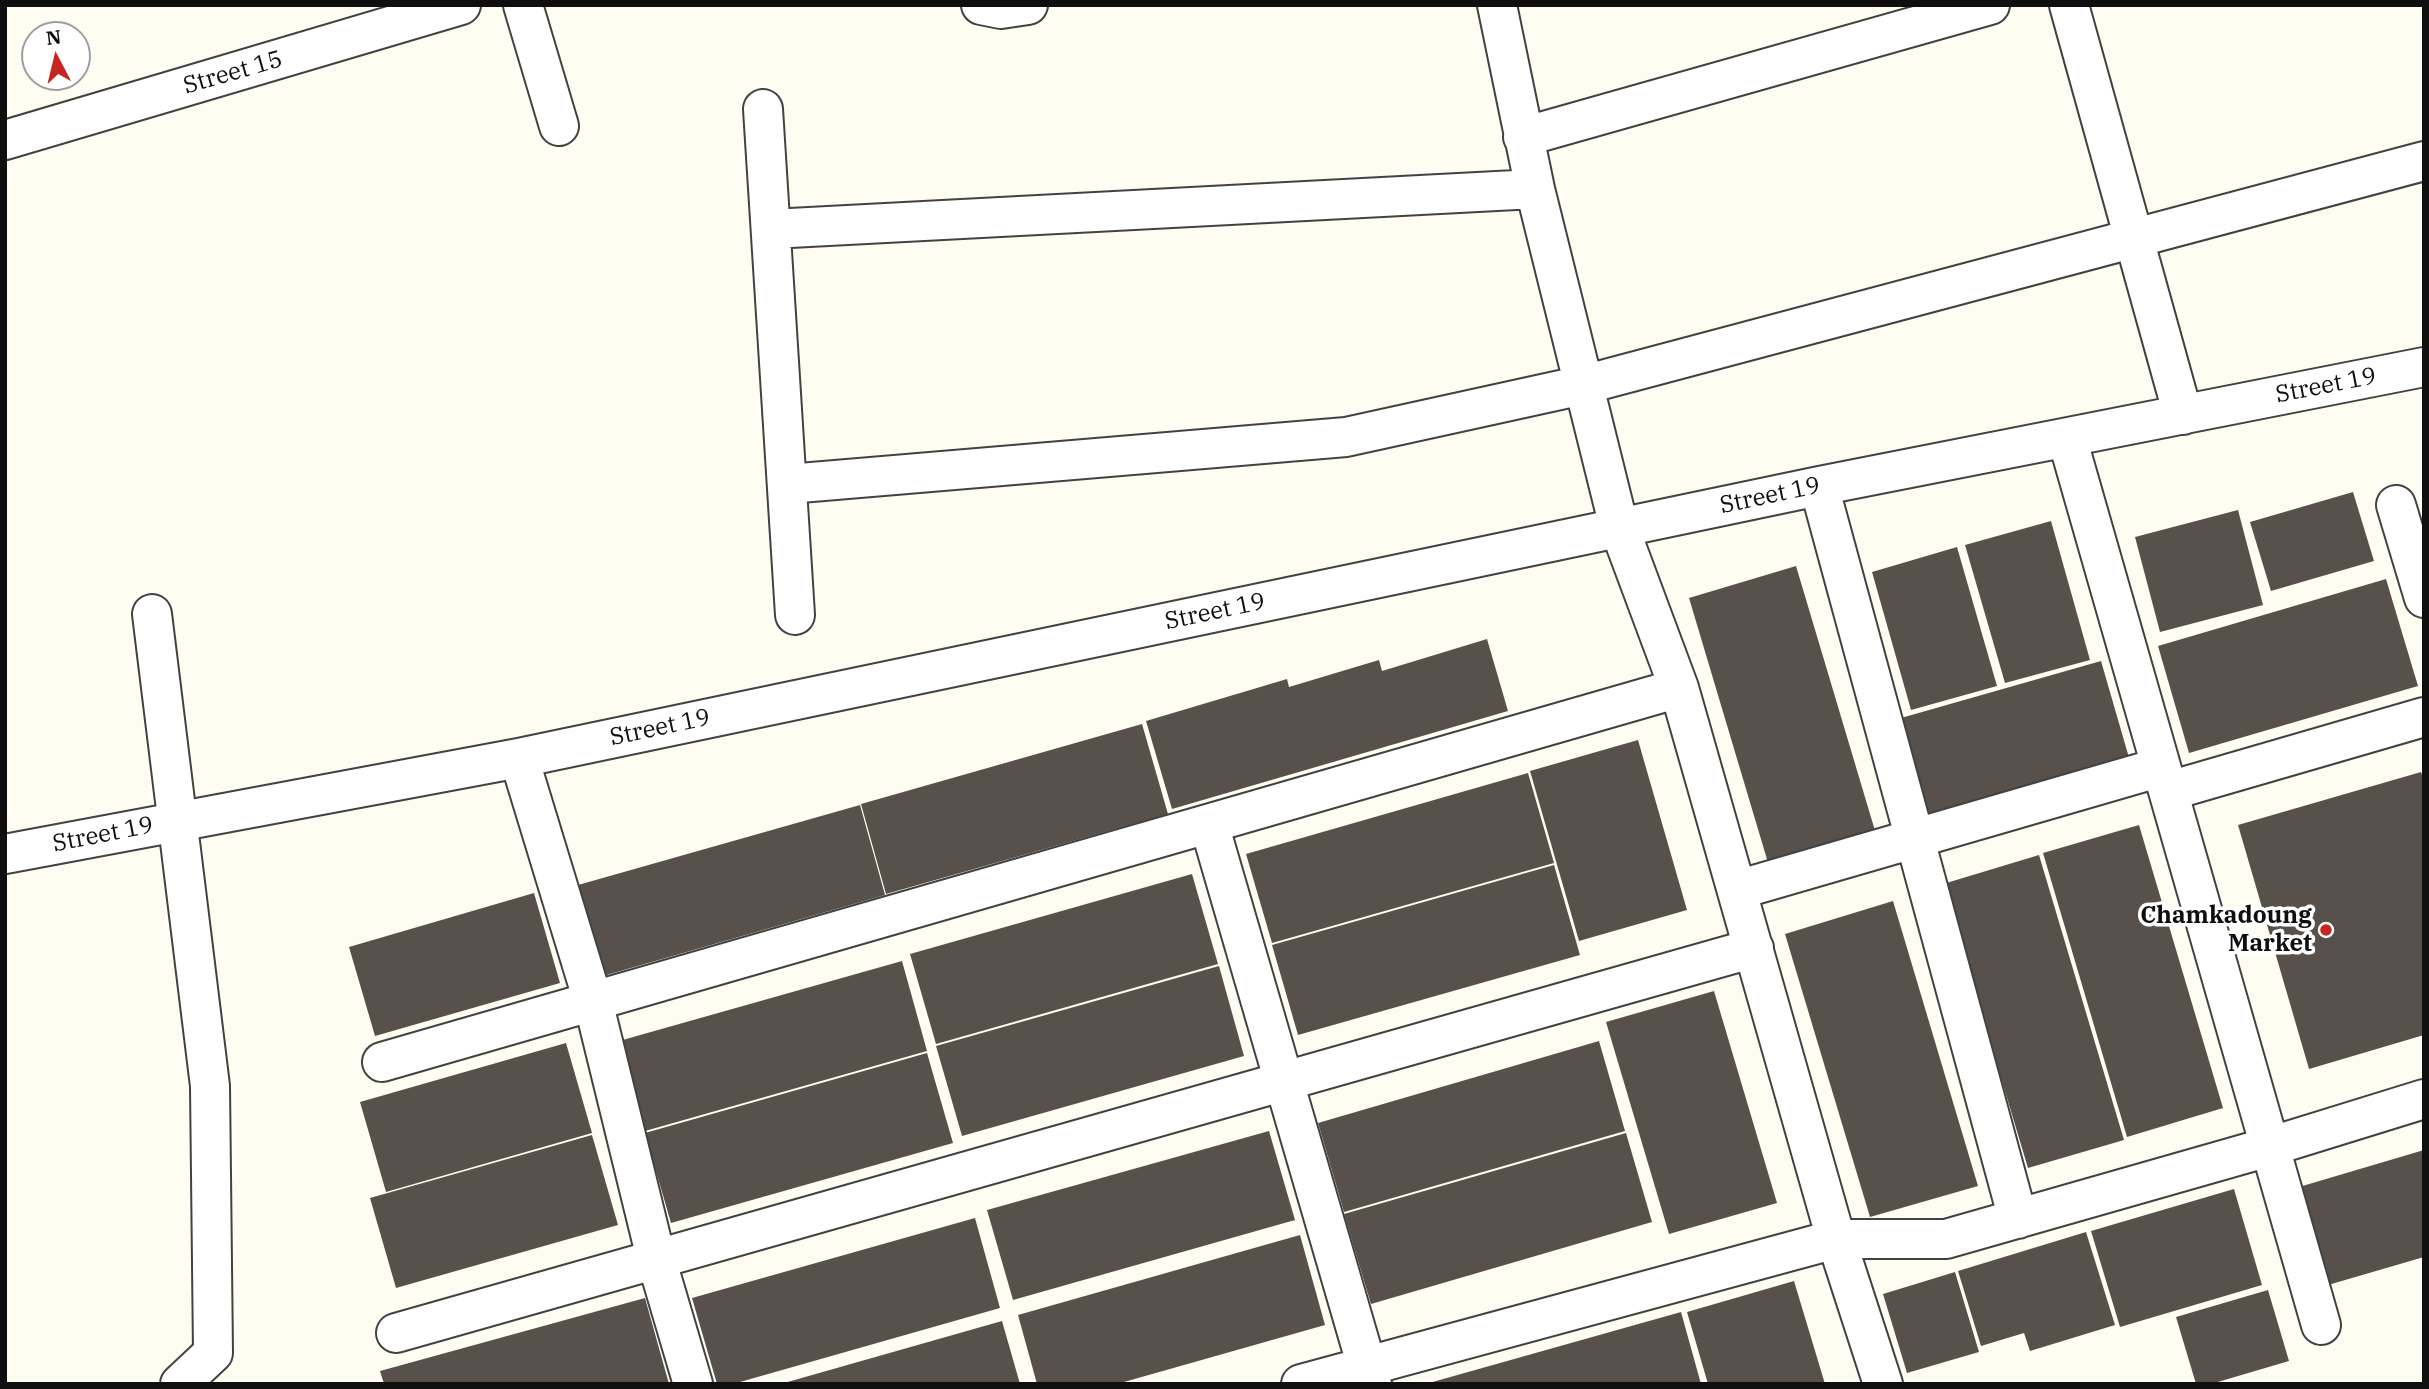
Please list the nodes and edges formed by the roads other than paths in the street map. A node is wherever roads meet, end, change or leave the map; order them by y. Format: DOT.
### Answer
graph roads {
  1 [pos="461,5"];
  2 [pos="523,5"];
  3 [pos="981,5"];
  4 [pos="1028,5"];
  5 [pos="1497,5"];
  6 [pos="1990,5"];
  7 [pos="2069,5"];
  8 [pos="763,109"];
  9 [pos="559,126"];
  10 [pos="1523,137"];
  11 [pos="5,140"];
  12 [pos="2424,161"];
  13 [pos="1535,189"];
  14 [pos="771,229"];
  15 [pos="2133,237"];
  16 [pos="2424,366"];
  17 [pos="1583,385"];
  18 [pos="2183,415"];
  19 [pos="2067,438"];
  20 [pos="788,484"];
  21 [pos="1819,486"];
  22 [pos="2396,505"];
  23 [pos="1619,527"];
  24 [pos="2424,598"];
  25 [pos="152,614"];
  26 [pos="795,615"];
  27 [pos="1679,688"];
  28 [pos="2424,717"];
  29 [pos="519,758"];
  30 [pos="2165,779"];
  31 [pos="179,821"];
  32 [pos="1209,824"];
  33 [pos="1915,839"];
  34 [pos="5,854"];
  35 [pos="1737,890"];
  36 [pos="1754,948"];
  37 [pos="593,1001"];
  38 [pos="382,1062"];
  39 [pos="1283,1082"];
  40 [pos="2424,1099"];
  41 [pos="2272,1146"];
  42 [pos="2018,1219"];
  43 [pos="1836,1239"];
  44 [pos="657,1262"];
  45 [pos="2321,1325"];
  46 [pos="396,1333"];
  47 [pos="1369,1375"];
  48 [pos="180,1384"];
  49 [pos="693,1384"];
  50 [pos="1301,1384"];
  51 [pos="1882,1384"];
  1 -- 11 [label="street, Street 15"];
  2 -- 9 [label="street"];
  3 -- 4 [label="street"];
  5 -- 10 [label="street"];
  6 -- 10 [label="street"];
  7 -- 15 [label="street"];
  8 -- 14 [label="street"];
  10 -- 13 [label="street"];
  12 -- 15 [label="street"];
  13 -- 14 [label="street"];
  13 -- 17 [label="street"];
  14 -- 20 [label="street"];
  15 -- 17 [label="street"];
  15 -- 18 [label="street"];
  16 -- 18 [label="street, Street 19"];
  17 -- 20 [label="street"];
  17 -- 23 [label="street"];
  18 -- 19 [label="street, Street 19"];
  19 -- 21 [label="street, Street 19"];
  19 -- 30 [label="street"];
  20 -- 26 [label="street"];
  21 -- 23 [label="street, Street 19"];
  21 -- 33 [label="street"];
  22 -- 24 [label="street"];
  23 -- 27 [label="street"];
  23 -- 29 [label="street, Street 19"];
  25 -- 31 [label="street"];
  27 -- 32 [label="street"];
  27 -- 35 [label="street"];
  28 -- 30 [label="street"];
  29 -- 31 [label="street, Street 19"];
  29 -- 37 [label="street"];
  30 -- 33 [label="street"];
  30 -- 41 [label="street"];
  31 -- 34 [label="street, Street 19"];
  31 -- 48 [label="street"];
  32 -- 37 [label="street"];
  32 -- 39 [label="street"];
  33 -- 35 [label="street"];
  33 -- 42 [label="street"];
  35 -- 36 [label="street"];
  36 -- 39 [label="street"];
  36 -- 43 [label="street"];
  37 -- 38 [label="street"];
  37 -- 44 [label="street"];
  39 -- 44 [label="street"];
  39 -- 47 [label="street"];
  40 -- 41 [label="street"];
  41 -- 42 [label="street"];
  41 -- 45 [label="street"];
  42 -- 43 [label="street"];
  43 -- 47 [label="street"];
  43 -- 51 [label="street"];
  44 -- 46 [label="street"];
  44 -- 49 [label="street"];
  47 -- 50 [label="street"];
}
